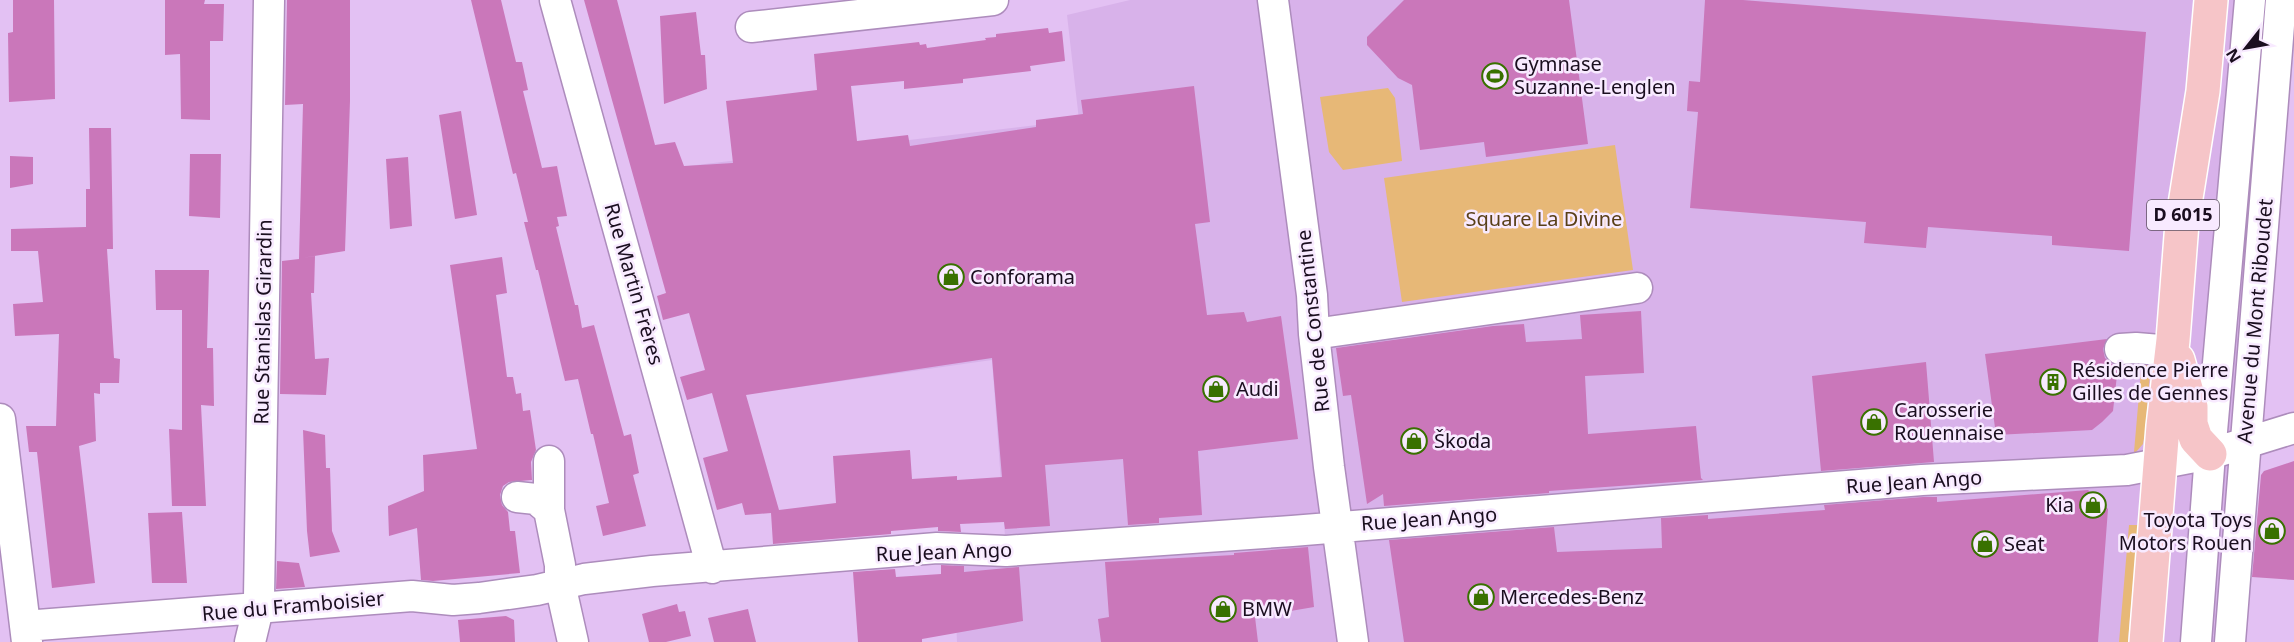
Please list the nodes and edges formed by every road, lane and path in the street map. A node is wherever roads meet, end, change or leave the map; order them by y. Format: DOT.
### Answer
graph roads {
  1 [pos="269,0"];
  2 [pos="555,0"];
  3 [pos="993,0"];
  4 [pos="1273,0"];
  5 [pos="2211,0"];
  6 [pos="2250,0"];
  7 [pos="2281,0"];
  8 [pos="933,4"];
  9 [pos="751,27"];
  10 [pos="1637,288"];
  11 [pos="1314,334"];
  12 [pos="2173,346"];
  13 [pos="2120,349"];
  14 [pos="0,419"];
  15 [pos="2294,428"];
  16 [pos="2245,444"];
  17 [pos="2210,454"];
  18 [pos="549,461"];
  19 [pos="2160,465"];
  20 [pos="518,497"];
  21 [pos="549,510"];
  22 [pos="1339,526"];
  23 [pos="712,568"];
  24 [pos="560,584"];
  25 [pos="258,609"];
  26 [pos="26,634"];
  27 [pos="250,642"];
  28 [pos="573,642"];
  29 [pos="1353,642"];
  30 [pos="2146,642"];
  31 [pos="2196,642"];
  32 [pos="2230,642"];
  1 -- 25 [label="street, Rue Stanislas Girardin"];
  2 -- 23 [label="street, Rue Martin Frères"];
  3 -- 8 [label="street"];
  4 -- 11 [label="street, Rue de Constantine"];
  5 -- 12 [label="main road, D 6015"];
  6 -- 17 [label="street"];
  7 -- 16 [label="street, Avenue du Mont Riboudet"];
  8 -- 9 [label="street"];
  10 -- 11 [label="street"];
  11 -- 22 [label="street, Rue de Constantine"];
  12 -- 13 [label="street"];
  12 -- 17 [label="main road, D 6015"];
  12 -- 19 [label="main road, D 6015"];
  14 -- 26 [label="street"];
  15 -- 16 [label="street, Rue Jean Ango"];
  16 -- 17 [label="street, Rue Jean Ango"];
  16 -- 32 [label="street, Avenue du Mont Riboudet"];
  17 -- 19 [label="street, Rue Jean Ango"];
  17 -- 31 [label="street"];
  18 -- 21 [label="street"];
  19 -- 22 [label="street, Rue Jean Ango"];
  19 -- 30 [label="main road, D 6015"];
  20 -- 21 [label="street"];
  21 -- 24 [label="street"];
  22 -- 23 [label="street, Rue Jean Ango"];
  22 -- 29 [label="street, Rue de Constantine"];
  23 -- 24 [label="street, Rue Jean Ango"];
  24 -- 25 [label="street, Rue du Framboisier"];
  24 -- 28 [label="street"];
  25 -- 26 [label="street, Rue du Framboisier"];
  25 -- 27 [label="street, Rue Stanislas Girardin"];
}
